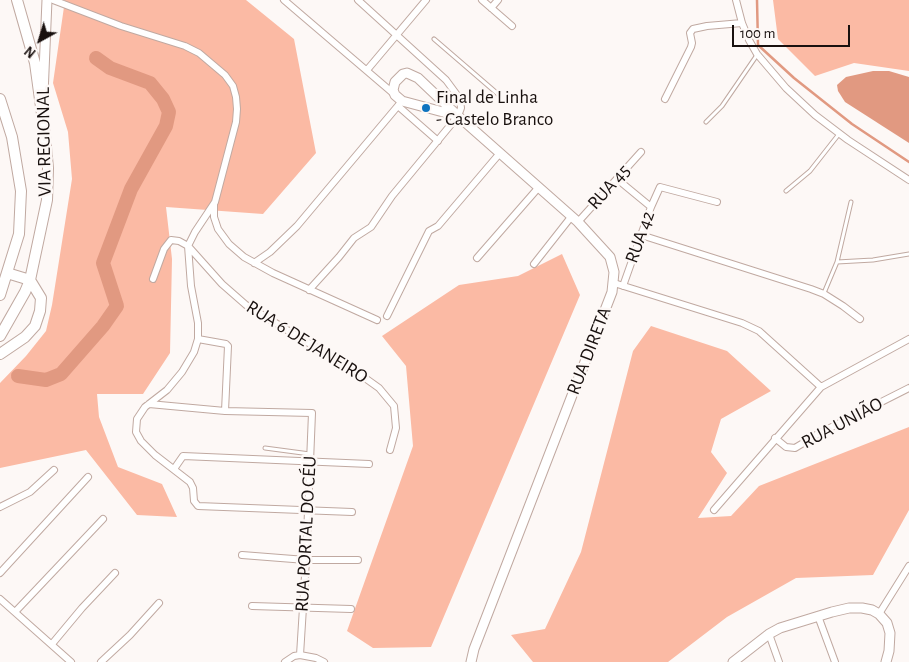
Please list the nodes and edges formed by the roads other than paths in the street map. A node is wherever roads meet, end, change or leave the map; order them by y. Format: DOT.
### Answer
graph roads {
  1 [pos="17,0"];
  2 [pos="47,0"];
  3 [pos="53,0"];
  4 [pos="284,0"];
  5 [pos="358,0"];
  6 [pos="426,0"];
  7 [pos="482,0"];
  8 [pos="498,0"];
  9 [pos="736,0"];
  10 [pos="491,8"];
  11 [pos="742,23"];
  12 [pos="512,26"];
  13 [pos="397,35"];
  14 [pos="434,39"];
  15 [pos="758,54"];
  16 [pos="368,70"];
  17 [pos="499,95"];
  18 [pos="0,98"];
  19 [pos="665,99"];
  20 [pos="399,101"];
  21 [pos="42,115"];
  22 [pos="458,116"];
  23 [pos="706,122"];
  24 [pos="839,134"];
  25 [pos="438,141"];
  26 [pos="640,152"];
  27 [pos="500,153"];
  28 [pos="618,179"];
  29 [pos="909,180"];
  30 [pos="539,187"];
  31 [pos="786,191"];
  32 [pos="215,202"];
  33 [pos="717,202"];
  34 [pos="851,202"];
  35 [pos="651,207"];
  36 [pos="575,220"];
  37 [pos="641,235"];
  38 [pos="188,246"];
  39 [pos="909,254"];
  40 [pos="477,258"];
  41 [pos="837,262"];
  42 [pos="254,263"];
  43 [pos="534,264"];
  44 [pos="3,276"];
  45 [pos="153,279"];
  46 [pos="30,280"];
  47 [pos="619,284"];
  48 [pos="309,290"];
  49 [pos="824,294"];
  50 [pos="0,295"];
  51 [pos="387,316"];
  52 [pos="860,319"];
  53 [pos="377,320"];
  54 [pos="0,336"];
  55 [pos="198,339"];
  56 [pos="909,339"];
  57 [pos="0,354"];
  58 [pos="821,387"];
  59 [pos="909,388"];
  60 [pos="149,404"];
  61 [pos="225,411"];
  62 [pos="775,438"];
  63 [pos="265,448"];
  64 [pos="390,450"];
  65 [pos="310,454"];
  66 [pos="310,462"];
  67 [pos="370,464"];
  68 [pos="174,469"];
  69 [pos="54,470"];
  70 [pos="88,477"];
  71 [pos="0,506"];
  72 [pos="308,510"];
  73 [pos="714,510"];
  74 [pos="352,512"];
  75 [pos="102,518"];
  76 [pos="242,555"];
  77 [pos="306,560"];
  78 [pos="358,560"];
  79 [pos="909,566"];
  80 [pos="0,573"];
  81 [pos="115,573"];
  82 [pos="0,599"];
  83 [pos="158,603"];
  84 [pos="252,606"];
  85 [pos="304,606"];
  86 [pos="351,608"];
  87 [pos="15,612"];
  88 [pos="879,614"];
  89 [pos="818,616"];
  90 [pos="769,634"];
  91 [pos="479,637"];
  92 [pos="52,644"];
  93 [pos="300,655"];
  94 [pos="71,662"];
  95 [pos="101,662"];
  96 [pos="285,662"];
  97 [pos="324,662"];
  98 [pos="471,662"];
  99 [pos="478,662"];
  100 [pos="733,662"];
  101 [pos="778,662"];
  102 [pos="835,662"];
  103 [pos="886,662"];
  1 -- 21 [label="main road"];
  2 -- 21 [label="street, VIA REGIONAL"];
  3 -- 32 [label="street"];
  4 -- 16 [label="street"];
  5 -- 13 [label="street"];
  6 -- 13 [label="street"];
  7 -- 10 [label="street"];
  8 -- 10 [label="street"];
  9 -- 11 [label="street"];
  10 -- 12 [label="street"];
  11 -- 15 [label="street"];
  11 -- 19 [label="street"];
  13 -- 16 [label="street"];
  13 -- 22 [label="street"];
  14 -- 17 [label="lane"];
  15 -- 23 [label="lane"];
  15 -- 24 [label="street"];
  16 -- 20 [label="street"];
  18 -- 44 [label="main road"];
  20 -- 22 [label="street, RUA DIRETA"];
  20 -- 22 [label="street, RUA DIRETA"];
  20 -- 25 [label="street"];
  20 -- 42 [label="street"];
  21 -- 46 [label="main road, VIA REGIONAL"];
  22 -- 25 [label="street"];
  22 -- 27 [label="street, RUA DIRETA"];
  24 -- 29 [label="street"];
  24 -- 31 [label="lane"];
  25 -- 48 [label="street"];
  26 -- 28 [label="street, RUA 45"];
  27 -- 30 [label="street, RUA DIRETA"];
  27 -- 51 [label="street"];
  28 -- 35 [label="street"];
  28 -- 36 [label="street, RUA 45"];
  30 -- 36 [label="street, RUA DIRETA"];
  30 -- 40 [label="street"];
  32 -- 38 [label="street"];
  32 -- 42 [label="street"];
  33 -- 35 [label="street, RUA 42"];
  34 -- 41 [label="lane"];
  35 -- 37 [label="street, RUA 42"];
  36 -- 43 [label="street, RUA 45"];
  36 -- 47 [label="street, RUA DIRETA"];
  37 -- 47 [label="street, RUA 42"];
  37 -- 49 [label="street"];
  38 -- 45 [label="street"];
  38 -- 55 [label="street"];
  38 -- 64 [label="street, RUA 6 DE JANEIRO"];
  39 -- 41 [label="lane"];
  41 -- 49 [label="lane"];
  42 -- 48 [label="street"];
  44 -- 46 [label="main road"];
  44 -- 50 [label="main road"];
  46 -- 54 [label="main road, VIA REGIONAL"];
  46 -- 57 [label="main road"];
  47 -- 58 [label="street"];
  47 -- 91 [label="street, RUA DIRETA"];
  48 -- 53 [label="street"];
  49 -- 52 [label="street"];
  55 -- 60 [label="street"];
  55 -- 61 [label="street"];
  56 -- 58 [label="street"];
  58 -- 62 [label="street"];
  59 -- 62 [label="street, RUA UNIÃO"];
  60 -- 61 [label="street"];
  60 -- 68 [label="street"];
  61 -- 65 [label="street, RUA PORTAL DO CÉU"];
  62 -- 73 [label="street"];
  63 -- 65 [label="lane"];
  65 -- 66 [label="street, RUA PORTAL DO CÉU"];
  66 -- 67 [label="street"];
  66 -- 68 [label="street"];
  66 -- 72 [label="street, RUA PORTAL DO CÉU"];
  68 -- 72 [label="street"];
  69 -- 71 [label="street"];
  70 -- 80 [label="street"];
  72 -- 74 [label="street"];
  72 -- 77 [label="street, RUA PORTAL DO CÉU"];
  75 -- 87 [label="street"];
  76 -- 77 [label="street"];
  77 -- 78 [label="street"];
  77 -- 85 [label="street, RUA PORTAL DO CÉU"];
  79 -- 88 [label="street"];
  81 -- 92 [label="street"];
  82 -- 87 [label="street"];
  83 -- 95 [label="street"];
  84 -- 85 [label="street"];
  85 -- 86 [label="street"];
  85 -- 93 [label="street, RUA PORTAL DO CÉU"];
  87 -- 92 [label="street"];
  88 -- 89 [label="street"];
  88 -- 103 [label="street"];
  89 -- 90 [label="street"];
  89 -- 102 [label="street"];
  90 -- 100 [label="street"];
  90 -- 101 [label="street"];
  91 -- 98 [label="street, RUA DIRETA"];
  91 -- 99 [label="street, RUA DIRETA"];
  92 -- 94 [label="street"];
  93 -- 96 [label="street"];
  93 -- 97 [label="street"];
}
